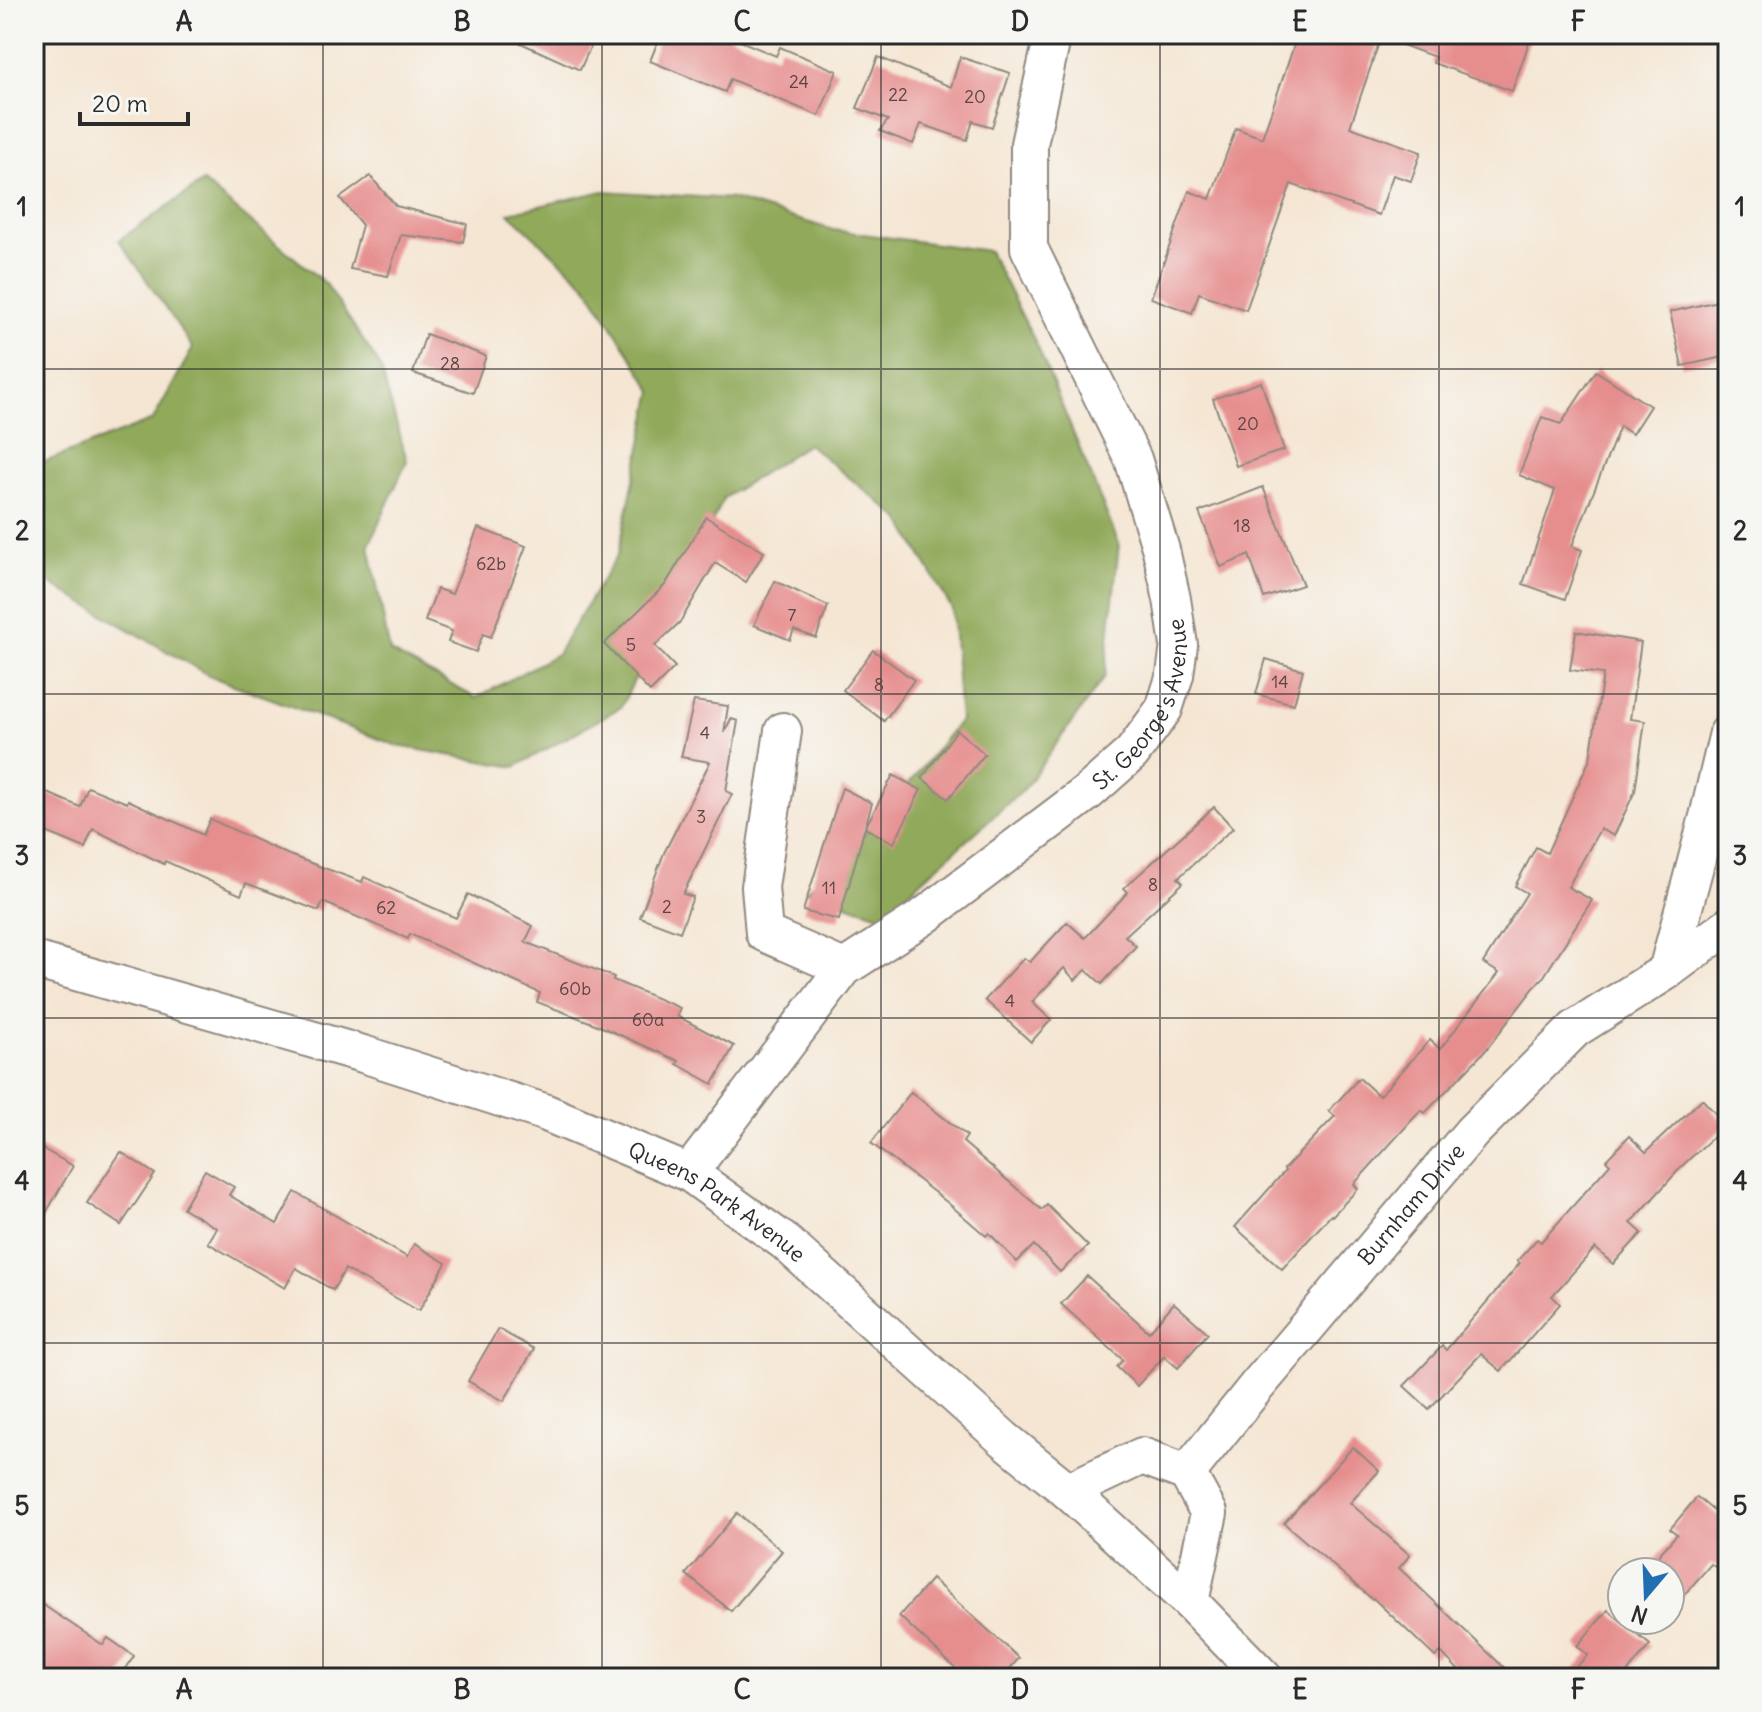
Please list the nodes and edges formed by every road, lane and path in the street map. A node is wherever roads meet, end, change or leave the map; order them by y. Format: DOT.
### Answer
graph roads {
  1 [pos="1053,34"];
  2 [pos="783,731"];
  3 [pos="1728,733"];
  4 [pos="1728,926"];
  5 [pos="34,960"];
  6 [pos="844,968"];
  7 [pos="1667,971"];
  8 [pos="689,1173"];
  9 [pos="1187,1473"];
  10 [pos="1068,1491"];
  11 [pos="1190,1602"];
  12 [pos="1264,1678"];
  1 -- 6 [label="street, St. George's Avenue"];
  2 -- 6 [label="street"];
  3 -- 7 [label="street"];
  4 -- 7 [label="street, Burnham Drive"];
  5 -- 8 [label="street, Queens Park Avenue"];
  6 -- 8 [label="street, St. George's Avenue"];
  7 -- 9 [label="street, Burnham Drive"];
  8 -- 10 [label="street, Queens Park Avenue"];
  9 -- 10 [label="street"];
  9 -- 11 [label="street"];
  10 -- 11 [label="street, Queens Park Avenue"];
  11 -- 12 [label="street, Queens Park Avenue"];
}
